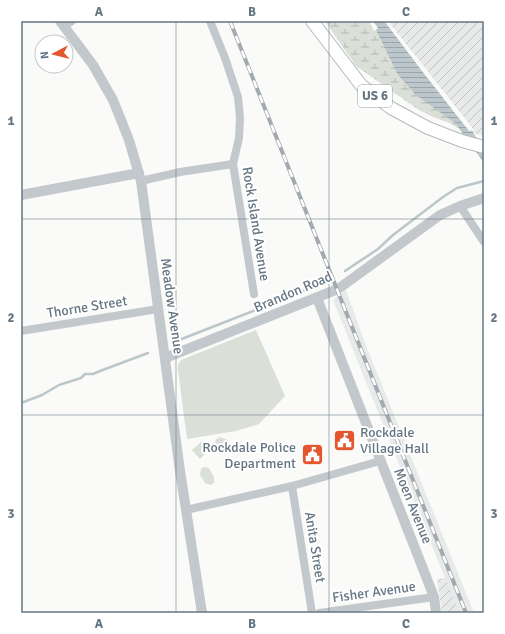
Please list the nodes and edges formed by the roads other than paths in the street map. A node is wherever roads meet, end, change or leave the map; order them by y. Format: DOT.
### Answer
graph roads {
  1 [pos="210,21"];
  2 [pos="312,21"];
  3 [pos="66,23"];
  4 [pos="484,147"];
  5 [pos="233,164"];
  6 [pos="140,177"];
  7 [pos="21,195"];
  8 [pos="484,198"];
  9 [pos="460,206"];
  10 [pos="484,242"];
  11 [pos="254,294"];
  12 [pos="317,298"];
  13 [pos="158,309"];
  14 [pos="21,331"];
  15 [pos="165,358"];
  16 [pos="380,461"];
  17 [pos="292,486"];
  18 [pos="186,510"];
  19 [pos="434,597"];
  20 [pos="202,613"];
  21 [pos="312,613"];
  22 [pos="319,613"];
  23 [pos="436,613"];
  1 -- 5 [label="street, Rock Island Avenue"];
  2 -- 4 [label="main road, US 6"];
  3 -- 6 [label="street, Meadow Avenue"];
  5 -- 6 [label="street"];
  5 -- 11 [label="street, Rock Island Avenue"];
  6 -- 7 [label="street"];
  6 -- 13 [label="street, Meadow Avenue"];
  8 -- 9 [label="street, Brandon Road"];
  9 -- 10 [label="street"];
  9 -- 12 [label="street, Brandon Road"];
  12 -- 15 [label="street, Brandon Road"];
  12 -- 16 [label="street, Moen Avenue"];
  13 -- 14 [label="street, Thorne Street"];
  13 -- 15 [label="street, Meadow Avenue"];
  15 -- 18 [label="street, Meadow Avenue"];
  16 -- 17 [label="street"];
  16 -- 19 [label="street, Moen Avenue"];
  17 -- 18 [label="street"];
  17 -- 21 [label="street, Anita Street"];
  18 -- 20 [label="street, Meadow Avenue"];
  19 -- 22 [label="street, Fisher Avenue"];
  19 -- 23 [label="street, Moen Avenue"];
}
